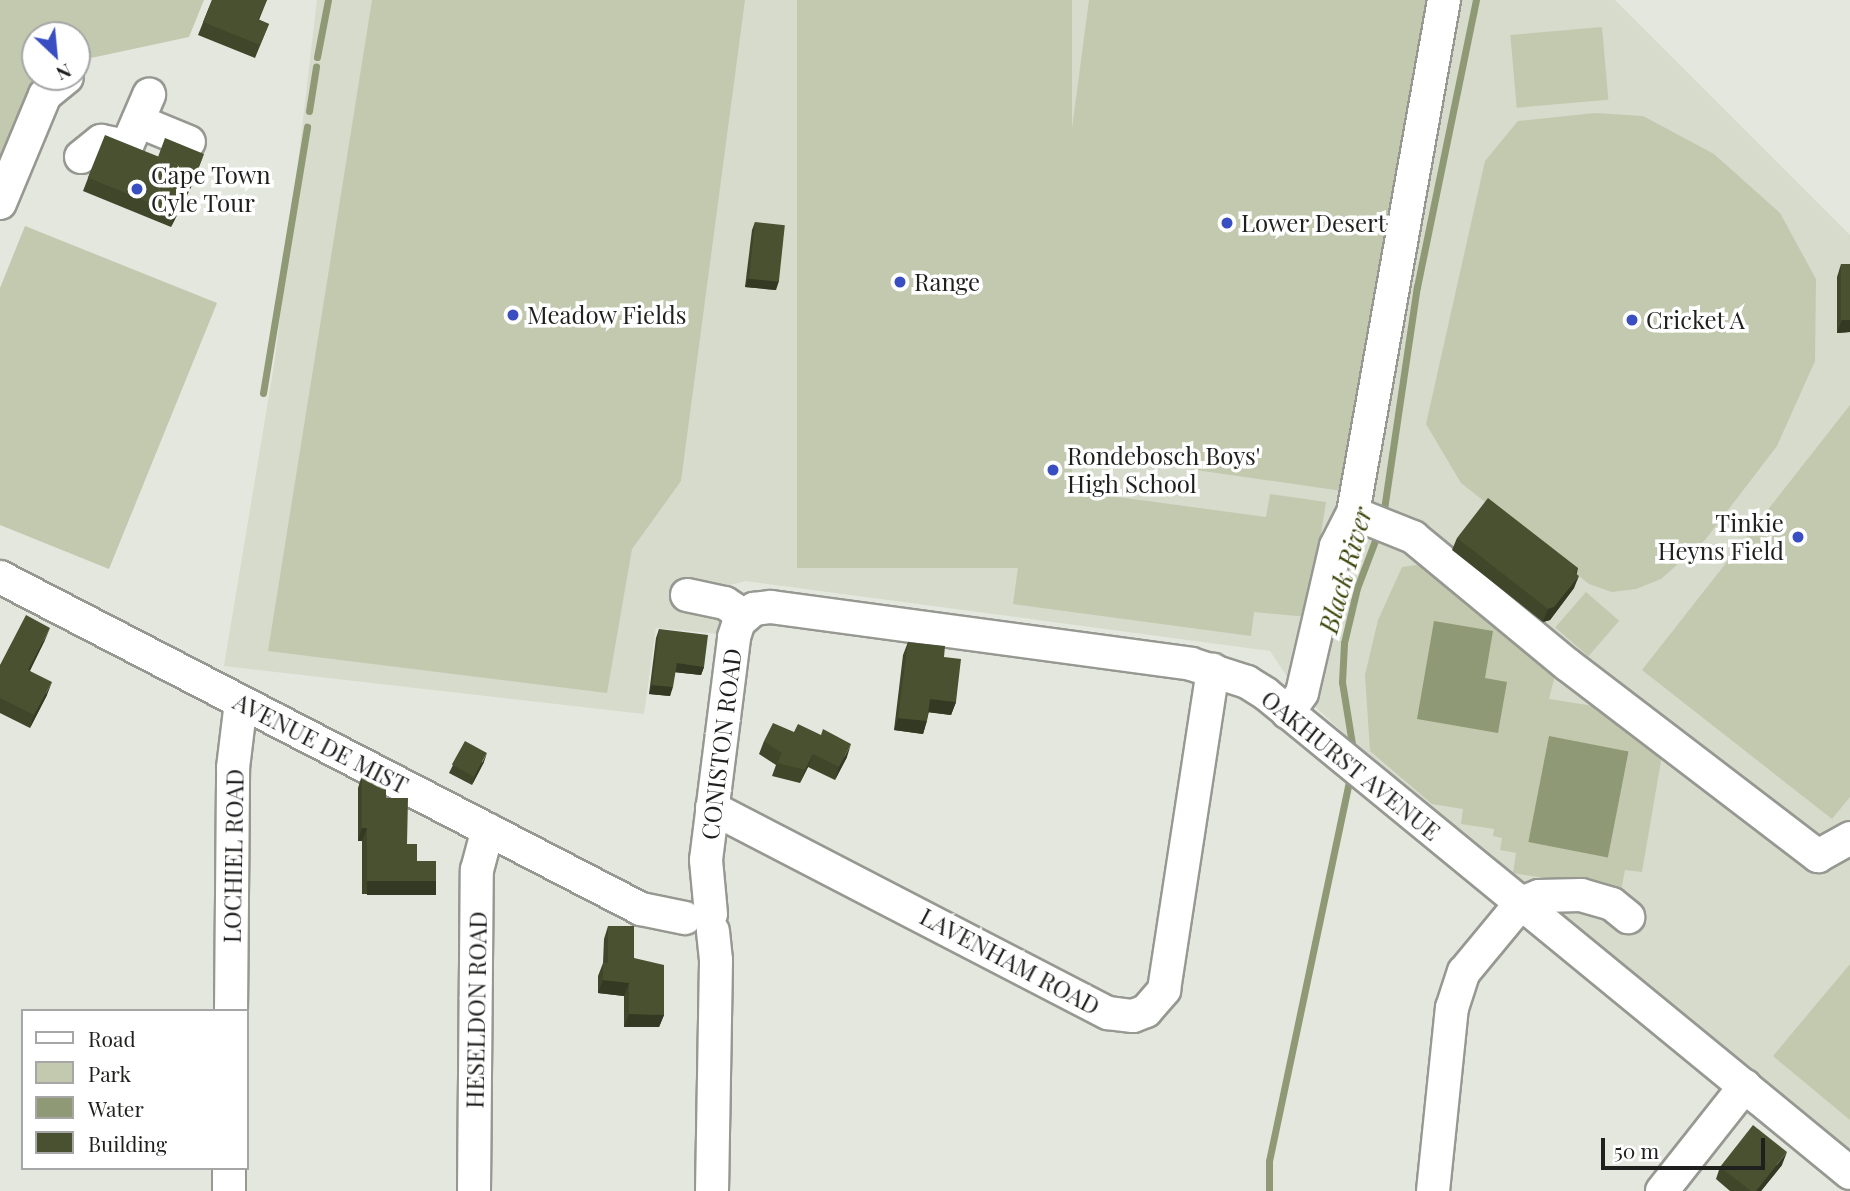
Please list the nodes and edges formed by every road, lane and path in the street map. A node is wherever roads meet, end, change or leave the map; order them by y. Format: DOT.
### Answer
graph roads {
  1 [pos="1444,0"];
  2 [pos="51,91"];
  3 [pos="189,142"];
  4 [pos="81,157"];
  5 [pos="0,203"];
  6 [pos="1376,521"];
  7 [pos="0,577"];
  8 [pos="687,595"];
  9 [pos="744,616"];
  10 [pos="1213,670"];
  11 [pos="241,702"];
  12 [pos="1289,713"];
  13 [pos="712,808"];
  14 [pos="488,830"];
  15 [pos="1850,838"];
  16 [pos="1521,903"];
  17 [pos="1628,917"];
  18 [pos="698,924"];
  19 [pos="230,1009"];
  20 [pos="1745,1086"];
  21 [pos="229,1170"];
  22 [pos="1850,1173"];
  23 [pos="1436,1190"];
  24 [pos="229,1191"];
  25 [pos="474,1191"];
  26 [pos="712,1191"];
  27 [pos="1662,1191"];
  1 -- 6 [label="street"];
  2 -- 5 [label="street"];
  3 -- 4 [label="street"];
  6 -- 12 [label="street"];
  6 -- 15 [label="street"];
  7 -- 11 [label="street, AVENUE DE MIST"];
  8 -- 9 [label="street"];
  9 -- 10 [label="street, OAKHURST AVENUE"];
  9 -- 13 [label="street, CONISTON ROAD"];
  10 -- 12 [label="street, OAKHURST AVENUE"];
  10 -- 13 [label="street, LAVENHAM ROAD"];
  11 -- 14 [label="street, AVENUE DE MIST"];
  11 -- 19 [label="street, LOCHIEL ROAD"];
  12 -- 16 [label="street, OAKHURST AVENUE"];
  13 -- 18 [label="street, CONISTON ROAD"];
  14 -- 18 [label="street, AVENUE DE MIST"];
  14 -- 25 [label="street, HESELDON ROAD"];
  16 -- 17 [label="street"];
  16 -- 20 [label="street, OAKHURST AVENUE"];
  16 -- 23 [label="street"];
  18 -- 26 [label="street, CONISTON ROAD"];
  20 -- 22 [label="street, OAKHURST AVENUE"];
  20 -- 27 [label="street"];
  21 -- 24 [label="street"];
}
